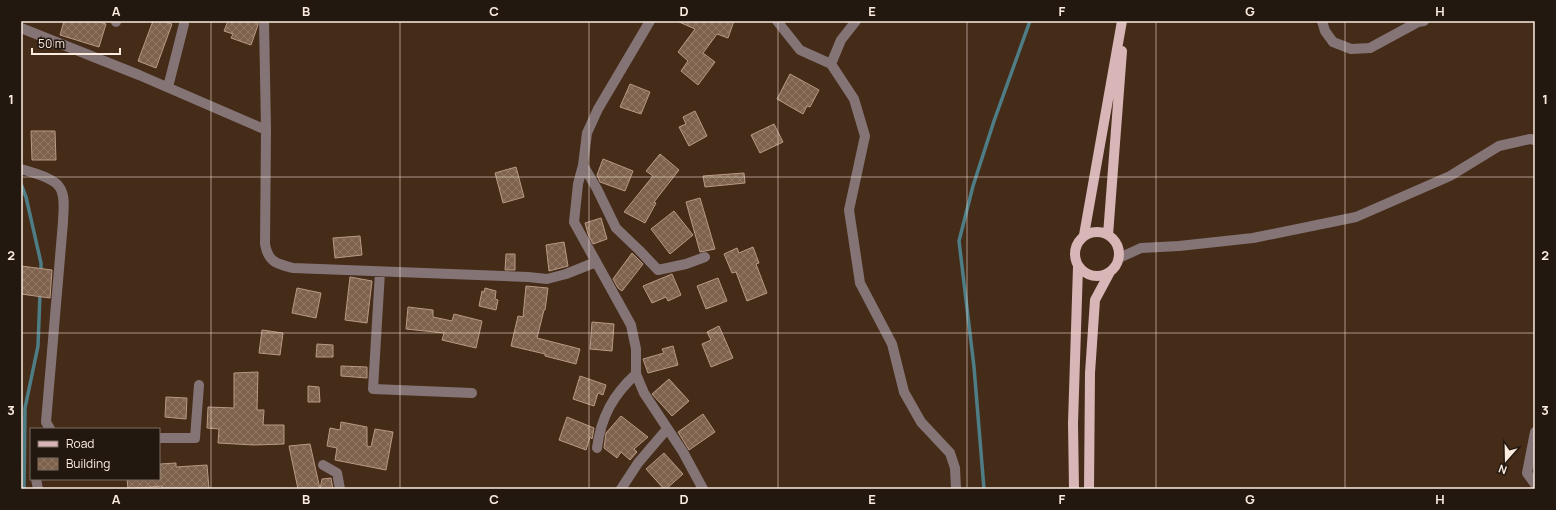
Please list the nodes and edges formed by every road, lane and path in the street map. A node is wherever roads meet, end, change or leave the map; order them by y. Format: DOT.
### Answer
graph roads {
  1 [pos="264,21"];
  2 [pos="650,21"];
  3 [pos="778,21"];
  4 [pos="856,21"];
  5 [pos="1123,21"];
  6 [pos="1322,21"];
  7 [pos="1424,21"];
  8 [pos="184,24"];
  9 [pos="21,28"];
  10 [pos="831,64"];
  11 [pos="168,87"];
  12 [pos="266,130"];
  13 [pos="1535,140"];
  14 [pos="583,165"];
  15 [pos="21,169"];
  16 [pos="1084,235"];
  17 [pos="1108,235"];
  18 [pos="705,257"];
  19 [pos="1119,258"];
  20 [pos="596,262"];
  21 [pos="1078,267"];
  22 [pos="380,272"];
  23 [pos="1110,272"];
  24 [pos="636,374"];
  25 [pos="199,385"];
  26 [pos="472,393"];
  27 [pos="1073,424"];
  28 [pos="1089,424"];
  29 [pos="46,427"];
  30 [pos="667,429"];
  31 [pos="1535,432"];
  32 [pos="160,438"];
  33 [pos="597,448"];
  34 [pos="323,465"];
  35 [pos="1535,484"];
  36 [pos="340,489"];
  37 [pos="621,489"];
  38 [pos="703,489"];
  39 [pos="956,489"];
  40 [pos="1074,489"];
  41 [pos="1088,489"];
  1 -- 12 [label="street"];
  2 -- 14 [label="street"];
  3 -- 10 [label="street"];
  4 -- 10 [label="street"];
  5 -- 16 [label="main road"];
  5 -- 17 [label="main road"];
  6 -- 7 [label="street"];
  8 -- 11 [label="street"];
  9 -- 11 [label="street"];
  10 -- 39 [label="street"];
  11 -- 12 [label="street"];
  12 -- 22 [label="street"];
  13 -- 19 [label="street"];
  14 -- 18 [label="street"];
  14 -- 20 [label="street"];
  15 -- 29 [label="street"];
  16 -- 17 [label="main road"];
  16 -- 21 [label="main road"];
  17 -- 19 [label="main road"];
  19 -- 23 [label="main road"];
  20 -- 22 [label="street"];
  20 -- 24 [label="street"];
  21 -- 23 [label="main road"];
  21 -- 27 [label="main road"];
  22 -- 26 [label="street"];
  23 -- 28 [label="main road"];
  24 -- 30 [label="street"];
  24 -- 33 [label="street"];
  25 -- 32 [label="street"];
  27 -- 28 [label="main road"];
  27 -- 40 [label="main road"];
  28 -- 41 [label="main road"];
  30 -- 37 [label="street"];
  30 -- 38 [label="street"];
  31 -- 35 [label="street"];
  34 -- 36 [label="street"];
}
